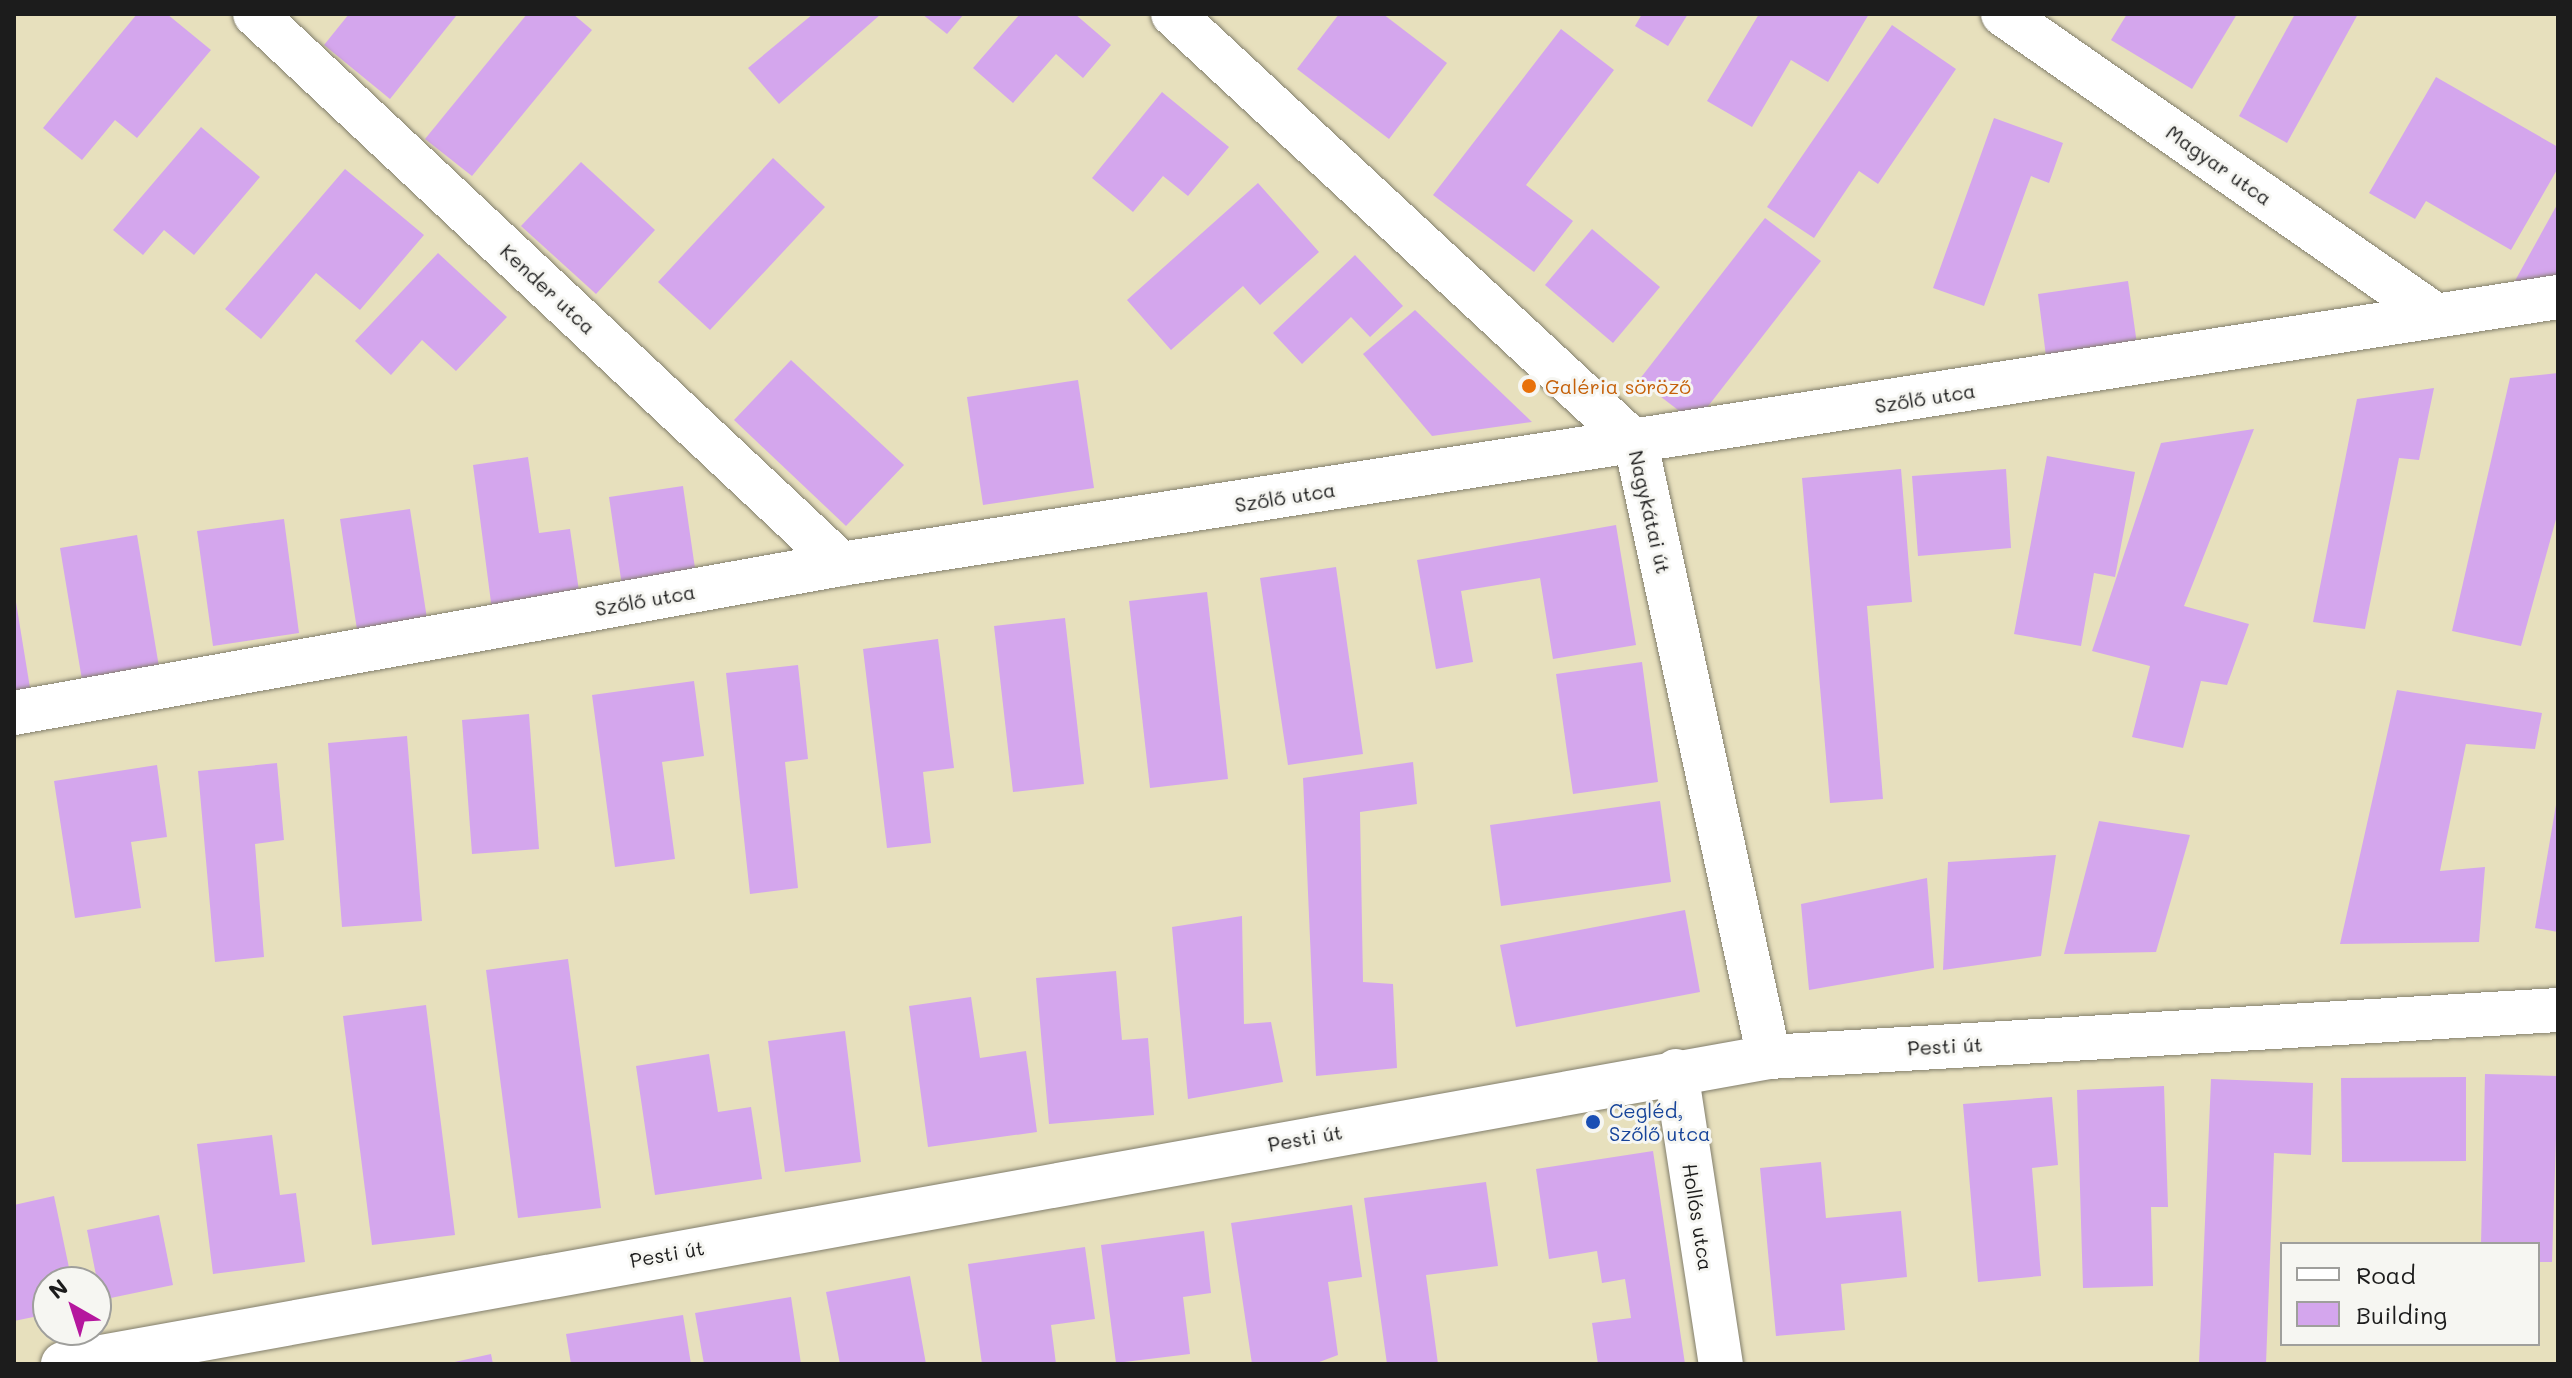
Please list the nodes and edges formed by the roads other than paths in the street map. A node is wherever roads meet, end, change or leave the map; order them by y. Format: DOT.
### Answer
graph roads {
  1 [pos="255,14"];
  2 [pos="1173,14"];
  3 [pos="2003,14"];
  4 [pos="2558,297"];
  5 [pos="2435,315"];
  6 [pos="1636,444"];
  7 [pos="841,564"];
  8 [pos="14,713"];
  9 [pos="2558,1010"];
  10 [pos="1769,1057"];
  11 [pos="1676,1071"];
  12 [pos="63,1364"];
  13 [pos="1721,1364"];
  1 -- 7 [label="street, Kender utca"];
  2 -- 6 [label="street, Nagykátai út"];
  3 -- 5 [label="street, Magyar utca"];
  4 -- 5 [label="street, Szőlő utca"];
  5 -- 6 [label="street, Szőlő utca"];
  6 -- 7 [label="street, Szőlő utca"];
  6 -- 10 [label="street, Nagykátai út"];
  7 -- 8 [label="street, Szőlő utca"];
  9 -- 10 [label="street, Pesti út"];
  10 -- 11 [label="street, Pesti út"];
  11 -- 12 [label="street, Pesti út"];
  11 -- 13 [label="street, Hollós utca"];
}
